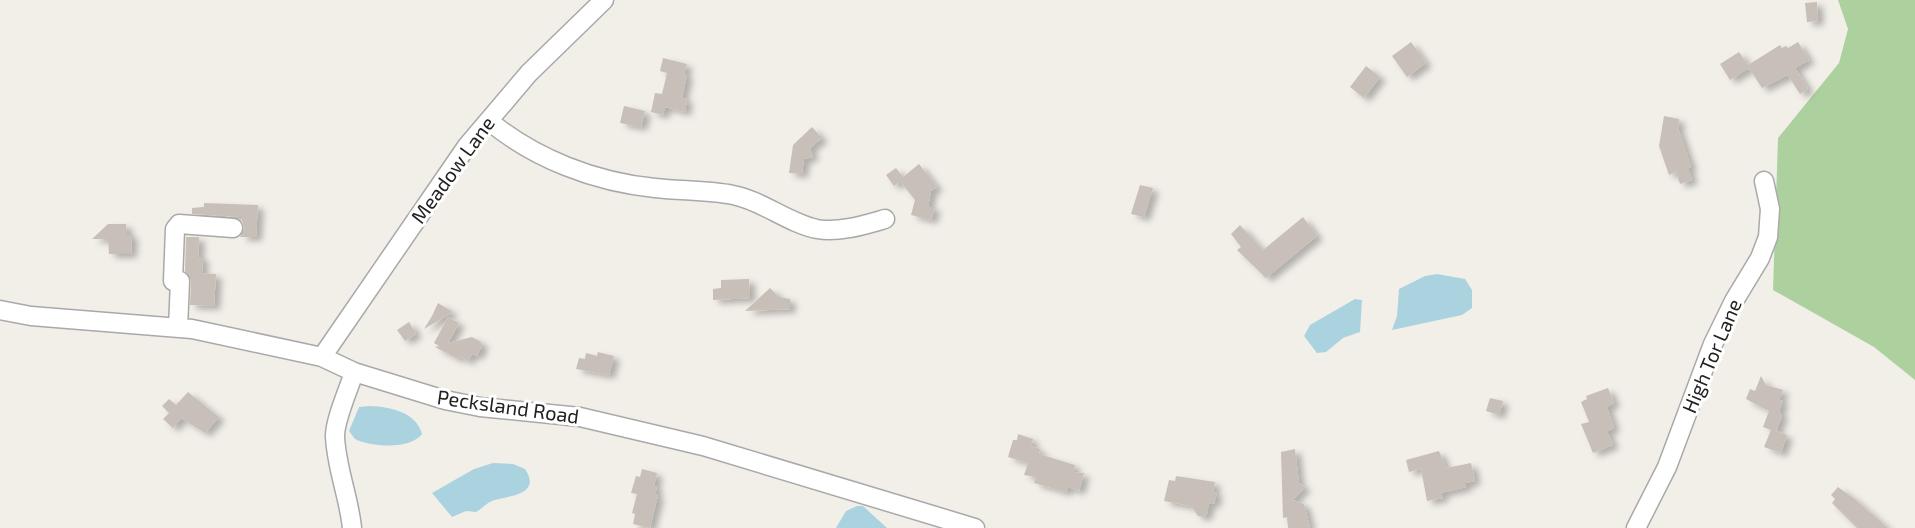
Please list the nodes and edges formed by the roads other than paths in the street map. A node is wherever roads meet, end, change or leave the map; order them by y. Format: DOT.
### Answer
graph roads {
  1 [pos="604,0"];
  2 [pos="489,121"];
  3 [pos="1764,181"];
  4 [pos="885,219"];
  5 [pos="233,228"];
  6 [pos="0,310"];
  7 [pos="178,328"];
  8 [pos="322,357"];
  9 [pos="354,372"];
  10 [pos="352,528"];
  11 [pos="975,528"];
  12 [pos="1636,528"];
  1 -- 2 [label="street, Meadow Lane"];
  2 -- 4 [label="street"];
  2 -- 8 [label="street, Meadow Lane"];
  3 -- 12 [label="street, High Tor Lane"];
  5 -- 7 [label="street"];
  6 -- 7 [label="street, Pecksland Road"];
  7 -- 8 [label="street, Pecksland Road"];
  8 -- 9 [label="street, Pecksland Road"];
  9 -- 10 [label="street"];
  9 -- 11 [label="street, Pecksland Road"];
}
